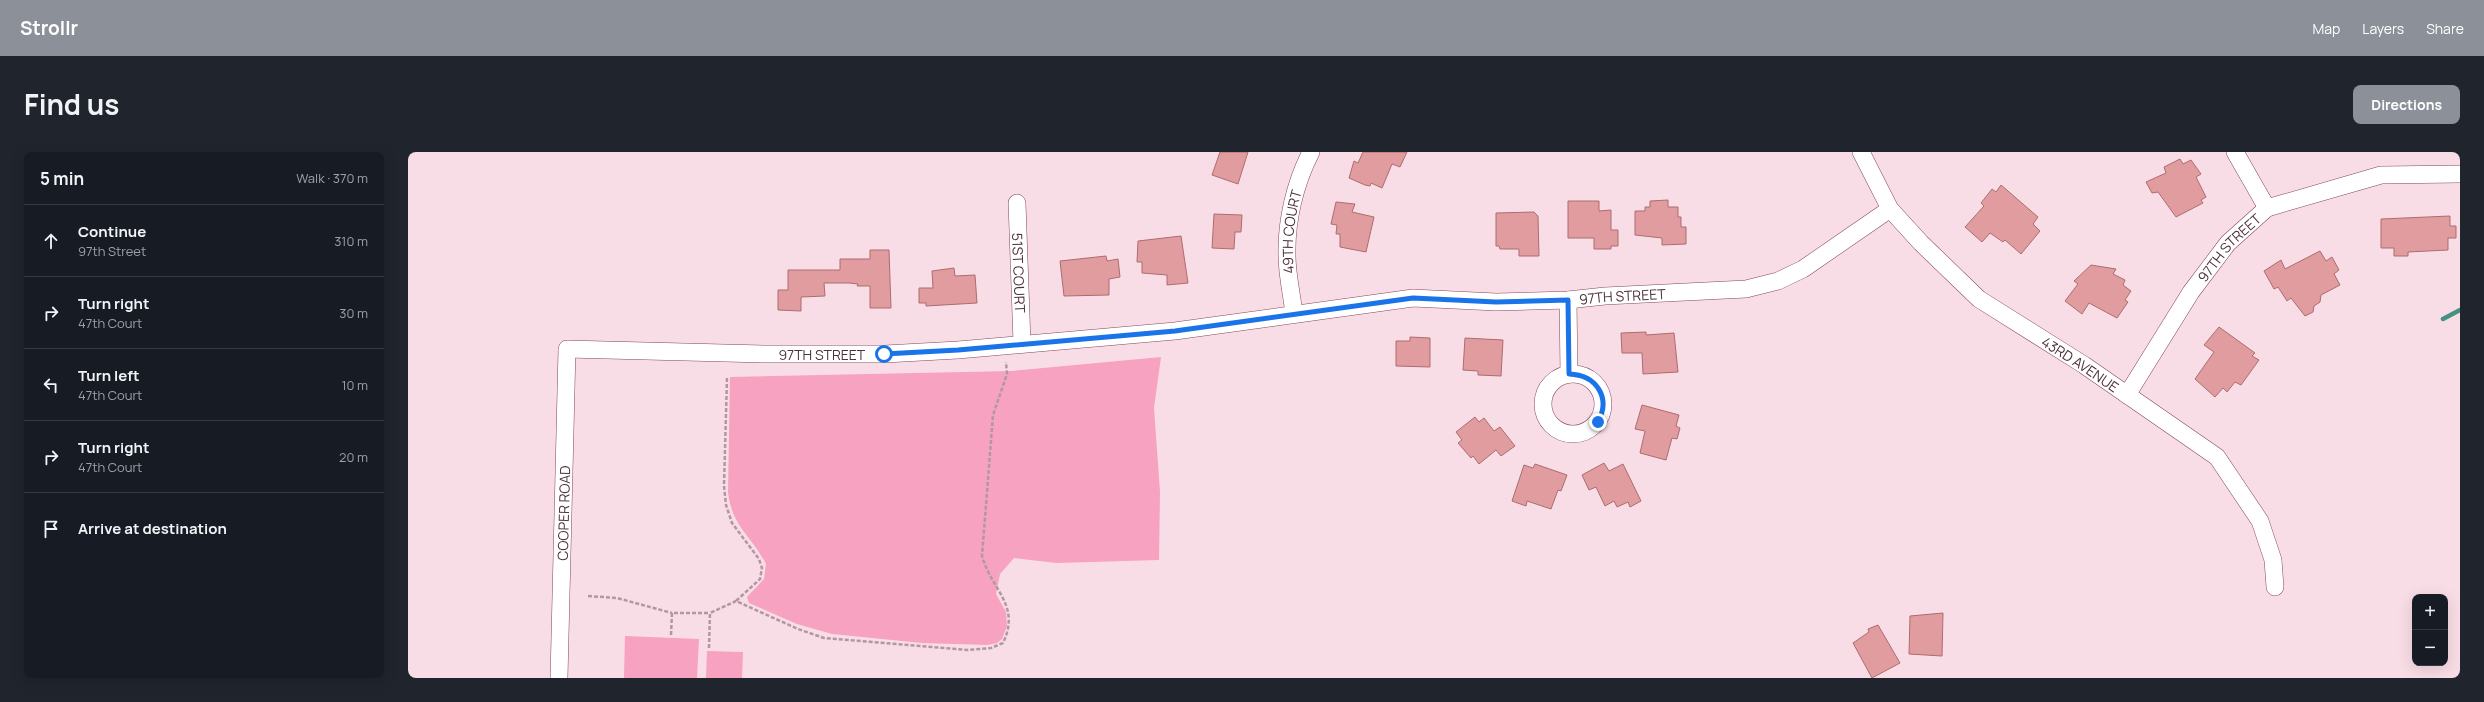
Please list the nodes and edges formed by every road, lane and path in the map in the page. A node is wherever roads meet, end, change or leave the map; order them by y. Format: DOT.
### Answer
graph roads {
  1 [pos="1311,152"];
  2 [pos="1861,152"];
  3 [pos="2235,152"];
  4 [pos="2460,174"];
  5 [pos="1017,202"];
  6 [pos="2267,208"];
  7 [pos="1890,209"];
  8 [pos="1568,300"];
  9 [pos="1294,314"];
  10 [pos="1022,343"];
  11 [pos="568,349"];
  12 [pos="1006,355"];
  13 [pos="1569,374"];
  14 [pos="727,378"];
  15 [pos="2127,395"];
  16 [pos="2275,587"];
  17 [pos="588,596"];
  18 [pos="736,601"];
  19 [pos="672,613"];
  20 [pos="710,614"];
  21 [pos="671,635"];
  22 [pos="709,648"];
  23 [pos="559,678"];
  1 -- 9 [label="street, 49TH COURT"];
  2 -- 7 [label="street, 43RD AVENUE"];
  3 -- 6 [label="street"];
  4 -- 6 [label="street, 97TH STREET"];
  5 -- 10 [label="street, 51ST COURT"];
  6 -- 15 [label="street, 97TH STREET"];
  7 -- 8 [label="street, 97TH STREET"];
  7 -- 15 [label="street, 43RD AVENUE"];
  8 -- 9 [label="street, 97TH STREET"];
  8 -- 13 [label="street"];
  9 -- 10 [label="street, 97TH STREET"];
  10 -- 11 [label="street, 97TH STREET"];
  11 -- 23 [label="street, COOPER ROAD"];
  12 -- 18 [label="path"];
  14 -- 18 [label="path"];
  15 -- 16 [label="street, 43RD AVENUE"];
  17 -- 19 [label="path"];
  18 -- 20 [label="path"];
  19 -- 20 [label="path"];
  19 -- 21 [label="path"];
  20 -- 22 [label="path"];
}
